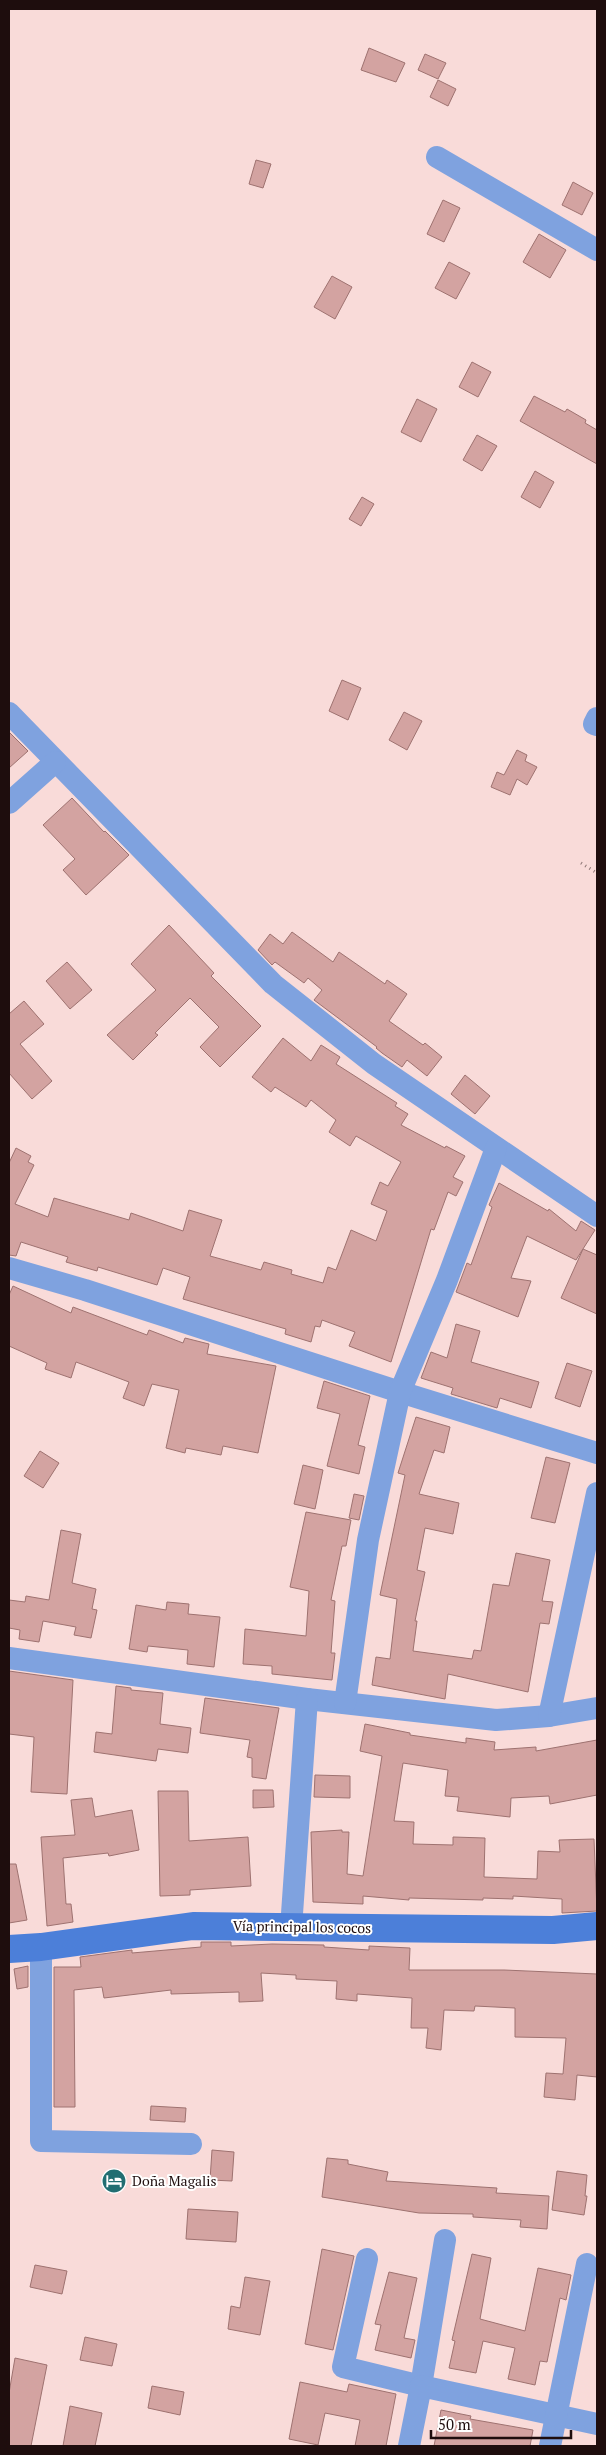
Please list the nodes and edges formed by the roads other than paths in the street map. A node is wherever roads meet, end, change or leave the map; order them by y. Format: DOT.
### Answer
graph roads {
  1 [pos="436,157"];
  2 [pos="597,250"];
  3 [pos="9,713"];
  4 [pos="597,718"];
  5 [pos="597,725"];
  6 [pos="55,762"];
  7 [pos="9,803"];
  8 [pos="496,1148"];
  9 [pos="597,1216"];
  10 [pos="9,1268"];
  11 [pos="400,1392"];
  12 [pos="597,1453"];
  13 [pos="597,1493"];
  14 [pos="9,1658"];
  15 [pos="307,1699"];
  16 [pos="345,1703"];
  17 [pos="597,1708"];
  18 [pos="549,1716"];
  19 [pos="597,1926"];
  20 [pos="291,1928"];
  21 [pos="41,1947"];
  22 [pos="9,1949"];
  23 [pos="191,2144"];
  24 [pos="445,2240"];
  25 [pos="367,2259"];
  26 [pos="587,2264"];
  27 [pos="421,2386"];
  28 [pos="556,2415"];
  29 [pos="597,2424"];
  30 [pos="409,2446"];
  31 [pos="550,2446"];
  1 -- 2 [label="street"];
  3 -- 6 [label="street"];
  4 -- 5 [label="street"];
  6 -- 7 [label="street"];
  6 -- 8 [label="street"];
  8 -- 9 [label="street"];
  8 -- 11 [label="street"];
  10 -- 11 [label="street"];
  11 -- 12 [label="street"];
  11 -- 16 [label="street"];
  13 -- 18 [label="street"];
  14 -- 15 [label="street"];
  15 -- 16 [label="street"];
  15 -- 20 [label="street"];
  16 -- 18 [label="street"];
  17 -- 18 [label="street"];
  19 -- 20 [label="street, Vía principal los cocos"];
  20 -- 21 [label="street, Vía principal los cocos"];
  21 -- 22 [label="street, Vía principal los cocos"];
  21 -- 23 [label="street"];
  24 -- 27 [label="street"];
  25 -- 27 [label="street"];
  26 -- 28 [label="street"];
  27 -- 28 [label="street"];
  27 -- 30 [label="street"];
  28 -- 29 [label="street"];
  28 -- 31 [label="street"];
}
